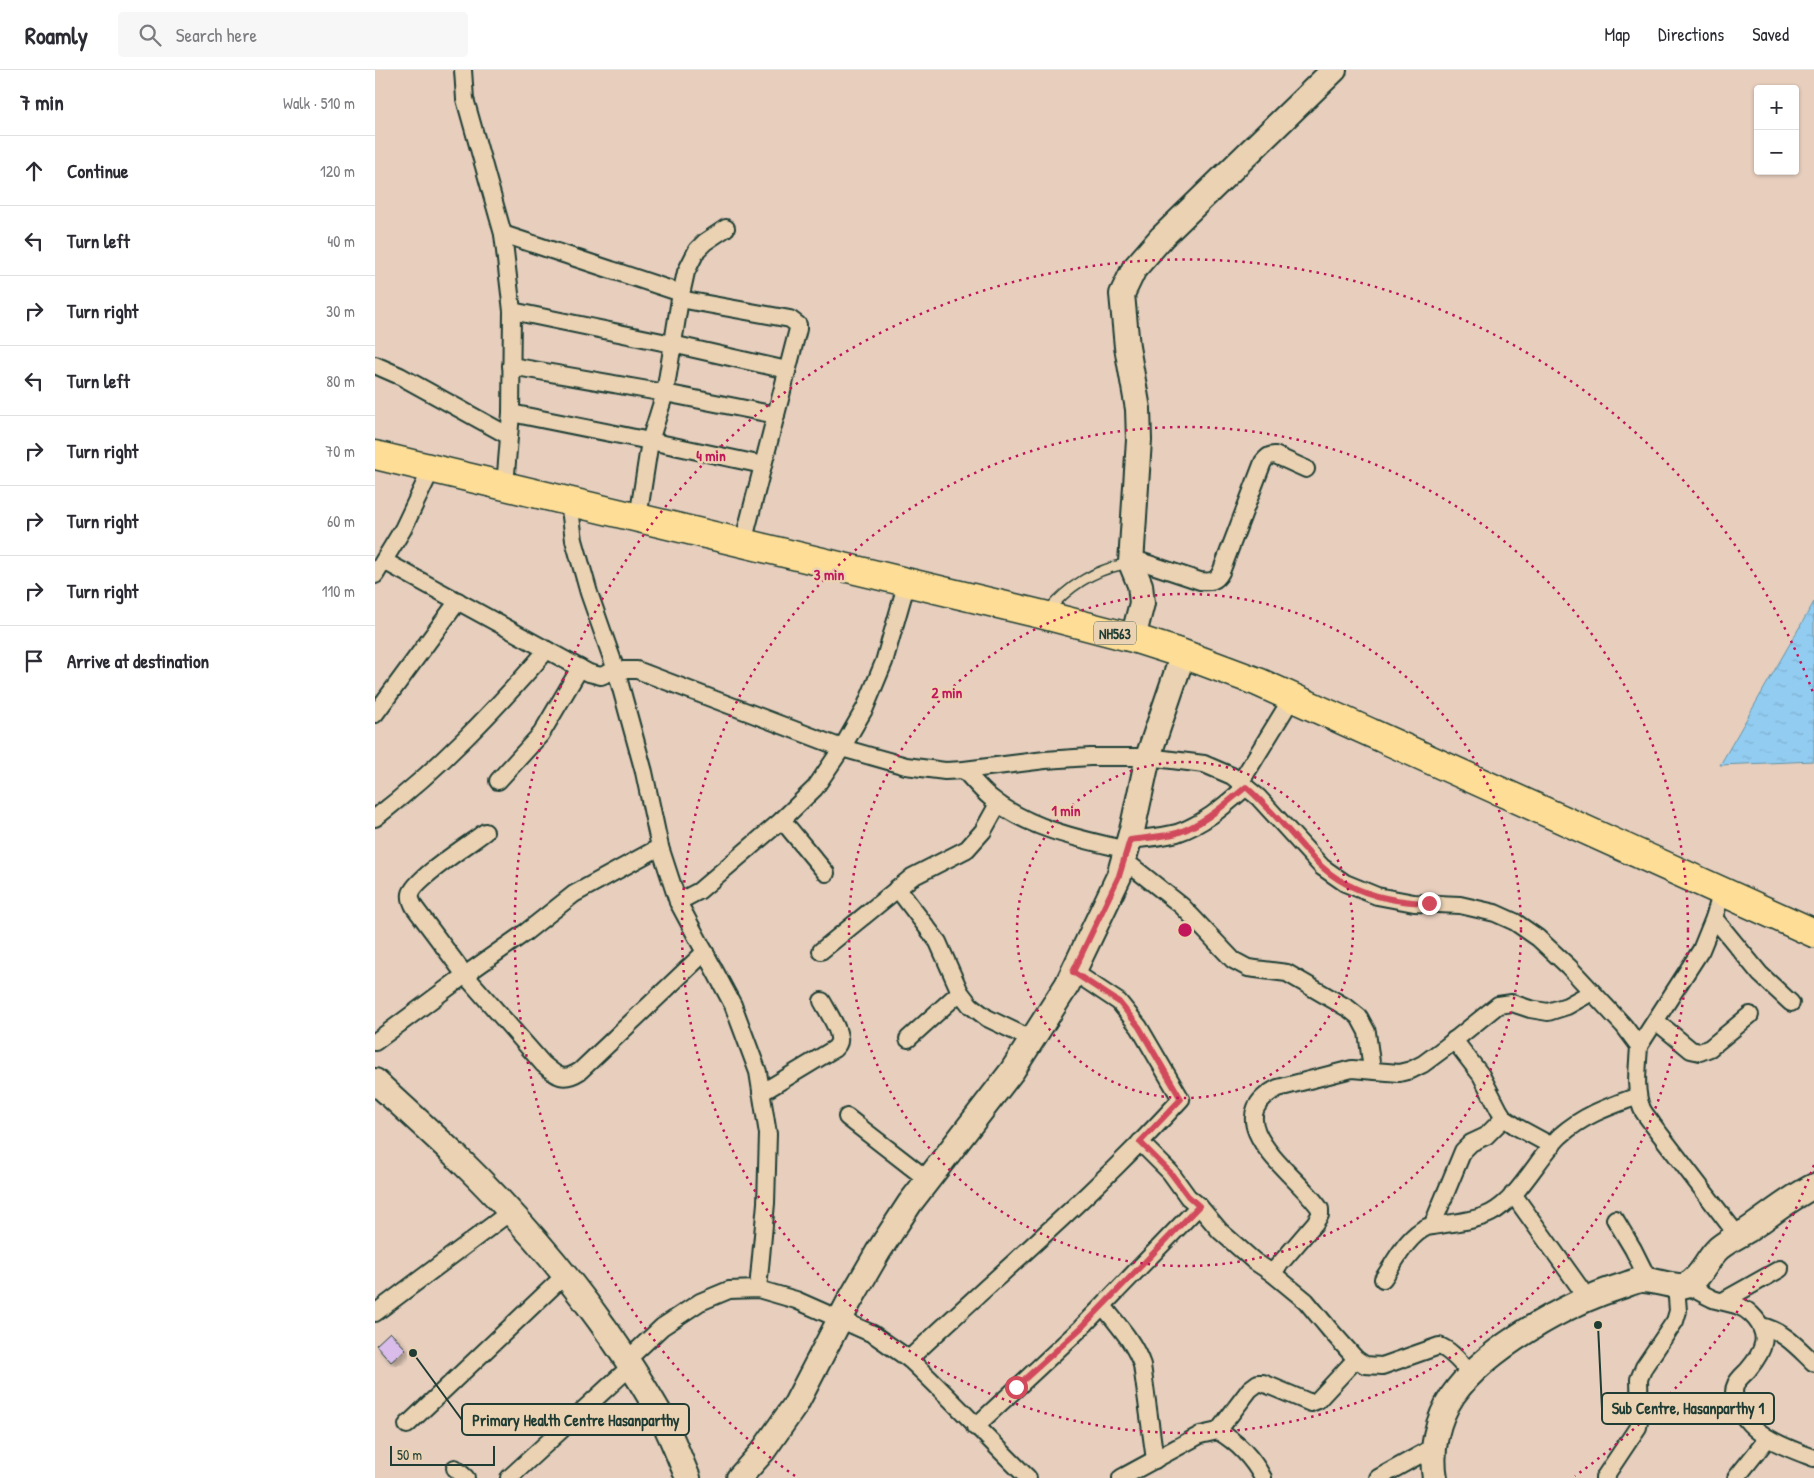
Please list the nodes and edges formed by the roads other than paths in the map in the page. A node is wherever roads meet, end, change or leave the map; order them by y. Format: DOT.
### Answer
graph roads {
  1 [pos="463,70"];
  2 [pos="1334,70"];
  3 [pos="726,228"];
  4 [pos="503,234"];
  5 [pos="680,296"];
  6 [pos="512,311"];
  7 [pos="672,344"];
  8 [pos="375,365"];
  9 [pos="511,366"];
  10 [pos="787,370"];
  11 [pos="665,393"];
  12 [pos="511,413"];
  13 [pos="776,415"];
  14 [pos="509,436"];
  15 [pos="650,440"];
  16 [pos="375,455"];
  17 [pos="763,466"];
  18 [pos="432,468"];
  19 [pos="1306,469"];
  20 [pos="505,486"];
  21 [pos="569,501"];
  22 [pos="638,518"];
  23 [pos="743,543"];
  24 [pos="381,560"];
  25 [pos="1131,561"];
  26 [pos="907,582"];
  27 [pos="458,601"];
  28 [pos="1045,615"];
  29 [pos="1133,638"];
  30 [pos="547,650"];
  31 [pos="1183,654"];
  32 [pos="580,668"];
  33 [pos="616,670"];
  34 [pos="1292,698"];
  35 [pos="375,714"];
  36 [pos="842,748"];
  37 [pos="1147,757"];
  38 [pos="964,770"];
  39 [pos="498,780"];
  40 [pos="1243,785"];
  41 [pos="998,804"];
  42 [pos="375,818"];
  43 [pos="782,820"];
  44 [pos="485,832"];
  45 [pos="660,847"];
  46 [pos="1127,850"];
  47 [pos="826,873"];
  48 [pos="897,888"];
  49 [pos="1722,891"];
  50 [pos="678,902"];
  51 [pos="1714,918"];
  52 [pos="1814,934"];
  53 [pos="821,950"];
  54 [pos="705,952"];
  55 [pos="1073,972"];
  56 [pos="465,975"];
  57 [pos="960,992"];
  58 [pos="1592,992"];
  59 [pos="822,1001"];
  60 [pos="1791,1003"];
  61 [pos="1750,1015"];
  62 [pos="1656,1021"];
  63 [pos="908,1039"];
  64 [pos="1033,1040"];
  65 [pos="1454,1040"];
  66 [pos="375,1042"];
  67 [pos="1639,1046"];
  68 [pos="1372,1070"];
  69 [pos="375,1081"];
  70 [pos="761,1093"];
  71 [pos="1638,1096"];
  72 [pos="847,1117"];
  73 [pos="1505,1118"];
  74 [pos="1140,1142"];
  75 [pos="1552,1146"];
  76 [pos="928,1180"];
  77 [pos="1814,1186"];
  78 [pos="1513,1194"];
  79 [pos="1199,1206"];
  80 [pos="510,1212"];
  81 [pos="1615,1219"];
  82 [pos="1432,1226"];
  83 [pos="1739,1236"];
  84 [pos="1780,1269"];
  85 [pos="1273,1273"];
  86 [pos="564,1276"];
  87 [pos="1383,1279"];
  88 [pos="1649,1280"];
  89 [pos="1681,1285"];
  90 [pos="758,1289"];
  91 [pos="1588,1299"];
  92 [pos="1723,1301"];
  93 [pos="1103,1306"];
  94 [pos="375,1313"];
  95 [pos="840,1319"];
  96 [pos="1761,1326"];
  97 [pos="1356,1358"];
  98 [pos="909,1359"];
  99 [pos="629,1363"];
  100 [pos="1814,1363"];
  101 [pos="1472,1374"];
  102 [pos="407,1425"];
  103 [pos="975,1426"];
  104 [pos="1218,1431"];
  105 [pos="1768,1438"];
  106 [pos="1434,1447"];
  107 [pos="1814,1458"];
  108 [pos="1155,1460"];
  109 [pos="509,1478"];
  110 [pos="688,1478"];
  111 [pos="739,1478"];
  112 [pos="1027,1478"];
  113 [pos="1121,1478"];
  114 [pos="1263,1478"];
  115 [pos="1378,1478"];
  116 [pos="1435,1478"];
  117 [pos="1604,1478"];
  118 [pos="1736,1478"];
  1 -- 4 [label="street"];
  2 -- 25 [label="street"];
  3 -- 5 [label="street"];
  4 -- 5 [label="street"];
  4 -- 6 [label="street"];
  5 -- 7 [label="street"];
  5 -- 10 [label="street"];
  6 -- 7 [label="street"];
  6 -- 9 [label="street"];
  7 -- 10 [label="street"];
  7 -- 11 [label="street"];
  8 -- 14 [label="street"];
  9 -- 11 [label="street"];
  9 -- 12 [label="street"];
  10 -- 13 [label="street"];
  11 -- 13 [label="street"];
  11 -- 15 [label="street"];
  12 -- 14 [label="street"];
  12 -- 15 [label="street"];
  13 -- 17 [label="street"];
  14 -- 20 [label="street"];
  15 -- 17 [label="street"];
  15 -- 22 [label="street"];
  16 -- 18 [label="highway, NH563"];
  17 -- 23 [label="street"];
  18 -- 20 [label="highway, NH563"];
  18 -- 24 [label="street"];
  19 -- 25 [label="street"];
  20 -- 21 [label="highway, NH563"];
  21 -- 22 [label="highway, NH563"];
  21 -- 33 [label="street"];
  22 -- 23 [label="highway, NH563"];
  23 -- 26 [label="highway, NH563"];
  24 -- 27 [label="street"];
  25 -- 28 [label="lane"];
  25 -- 29 [label="street"];
  26 -- 28 [label="highway, NH563"];
  26 -- 36 [label="street"];
  27 -- 30 [label="street"];
  27 -- 35 [label="street"];
  28 -- 29 [label="highway, NH563"];
  29 -- 31 [label="highway, NH563"];
  30 -- 32 [label="street"];
  30 -- 42 [label="street"];
  31 -- 34 [label="highway, NH563"];
  31 -- 37 [label="street"];
  32 -- 33 [label="street"];
  32 -- 39 [label="street"];
  33 -- 36 [label="street"];
  33 -- 45 [label="street"];
  34 -- 40 [label="street"];
  34 -- 49 [label="highway, NH563"];
  36 -- 38 [label="street"];
  36 -- 43 [label="street"];
  37 -- 38 [label="street"];
  37 -- 40 [label="street"];
  37 -- 46 [label="street"];
  38 -- 41 [label="street"];
  40 -- 46 [label="street"];
  40 -- 58 [label="street"];
  41 -- 46 [label="street"];
  41 -- 48 [label="street"];
  43 -- 47 [label="street"];
  43 -- 50 [label="street"];
  44 -- 56 [label="street"];
  45 -- 50 [label="street"];
  45 -- 56 [label="street"];
  46 -- 55 [label="street"];
  46 -- 68 [label="street"];
  48 -- 53 [label="street"];
  48 -- 57 [label="street"];
  49 -- 51 [label="street"];
  49 -- 52 [label="highway, NH563"];
  50 -- 54 [label="street"];
  51 -- 60 [label="street"];
  51 -- 62 [label="street"];
  54 -- 56 [label="street"];
  54 -- 70 [label="street"];
  55 -- 64 [label="street"];
  55 -- 74 [label="street"];
  56 -- 66 [label="street"];
  57 -- 63 [label="street"];
  57 -- 64 [label="street"];
  58 -- 65 [label="street"];
  58 -- 67 [label="street"];
  59 -- 70 [label="street"];
  61 -- 62 [label="street"];
  62 -- 67 [label="street"];
  64 -- 76 [label="street"];
  65 -- 68 [label="street"];
  65 -- 73 [label="street"];
  67 -- 71 [label="street"];
  68 -- 85 [label="street"];
  69 -- 80 [label="street"];
  70 -- 90 [label="street"];
  71 -- 75 [label="street"];
  71 -- 83 [label="street"];
  72 -- 76 [label="street"];
  73 -- 75 [label="street"];
  73 -- 82 [label="street"];
  74 -- 79 [label="street"];
  74 -- 98 [label="street"];
  75 -- 78 [label="street"];
  76 -- 95 [label="street"];
  77 -- 83 [label="street"];
  78 -- 82 [label="street"];
  78 -- 91 [label="street"];
  79 -- 85 [label="street"];
  79 -- 93 [label="street"];
  80 -- 86 [label="street"];
  80 -- 94 [label="street"];
  81 -- 88 [label="street"];
  82 -- 87 [label="street"];
  83 -- 89 [label="street"];
  84 -- 92 [label="street"];
  85 -- 97 [label="street"];
  86 -- 99 [label="street"];
  86 -- 102 [label="street"];
  88 -- 89 [label="street"];
  88 -- 91 [label="street"];
  89 -- 92 [label="street"];
  89 -- 117 [label="street"];
  90 -- 95 [label="street"];
  90 -- 99 [label="street"];
  91 -- 101 [label="street"];
  92 -- 96 [label="street"];
  93 -- 103 [label="street"];
  93 -- 108 [label="street"];
  95 -- 98 [label="street"];
  95 -- 111 [label="street"];
  96 -- 100 [label="street"];
  96 -- 105 [label="street"];
  97 -- 101 [label="street"];
  97 -- 104 [label="street"];
  98 -- 103 [label="street"];
  99 -- 109 [label="street"];
  99 -- 110 [label="street"];
  101 -- 106 [label="street"];
  103 -- 112 [label="street"];
  104 -- 108 [label="street"];
  104 -- 114 [label="street"];
  105 -- 107 [label="street"];
  105 -- 118 [label="street"];
  106 -- 115 [label="street"];
  106 -- 116 [label="street"];
  108 -- 113 [label="street"];
}
